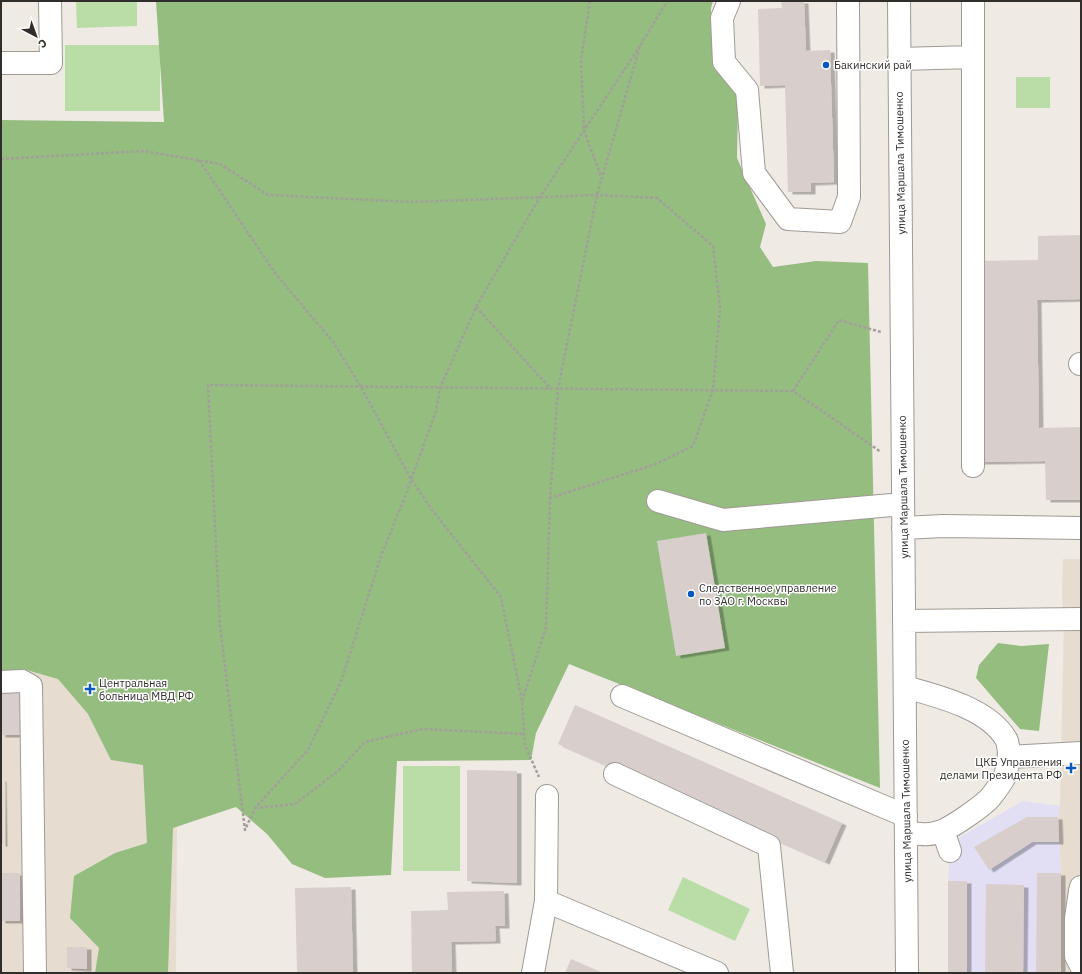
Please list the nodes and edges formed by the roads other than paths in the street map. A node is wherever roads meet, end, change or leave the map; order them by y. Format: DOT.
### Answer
graph roads {
  1 [pos="50,1"];
  2 [pos="729,1"];
  3 [pos="848,1"];
  4 [pos="899,1"];
  5 [pos="973,1"];
  6 [pos="973,57"];
  7 [pos="899,59"];
  8 [pos="1,63"];
  9 [pos="973,466"];
  10 [pos="658,501"];
  11 [pos="903,504"];
  12 [pos="903,528"];
  13 [pos="1081,528"];
  14 [pos="1081,619"];
  15 [pos="904,621"];
  16 [pos="1,682"];
  17 [pos="905,687"];
  18 [pos="622,696"];
  19 [pos="1081,753"];
  20 [pos="1009,756"];
  21 [pos="615,774"];
  22 [pos="547,796"];
  23 [pos="906,824"];
  24 [pos="943,831"];
  25 [pos="950,851"];
  26 [pos="1081,887"];
  27 [pos="546,901"];
  28 [pos="1081,966"];
  29 [pos="35,973"];
  30 [pos="533,973"];
  31 [pos="717,973"];
  32 [pos="782,973"];
  33 [pos="907,973"];
  1 -- 8 [label="street"];
  2 -- 3 [label="street"];
  4 -- 7 [label="street, улица Маршала Тимошенко"];
  5 -- 6 [label="street"];
  6 -- 7 [label="street"];
  6 -- 9 [label="street"];
  7 -- 11 [label="street, улица Маршала Тимошенко"];
  10 -- 11 [label="street"];
  11 -- 12 [label="street, улица Маршала Тимошенко"];
  12 -- 13 [label="street"];
  12 -- 15 [label="street, улица Маршала Тимошенко"];
  14 -- 15 [label="street"];
  15 -- 17 [label="street, улица Маршала Тимошенко"];
  16 -- 29 [label="street"];
  17 -- 20 [label="street"];
  17 -- 23 [label="street, улица Маршала Тимошенко"];
  18 -- 23 [label="street"];
  19 -- 20 [label="street"];
  20 -- 24 [label="street"];
  21 -- 32 [label="street"];
  22 -- 27 [label="street"];
  23 -- 24 [label="street"];
  23 -- 33 [label="street, улица Маршала Тимошенко"];
  24 -- 25 [label="street"];
  26 -- 28 [label="street"];
  27 -- 30 [label="street"];
  27 -- 31 [label="street"];
}
